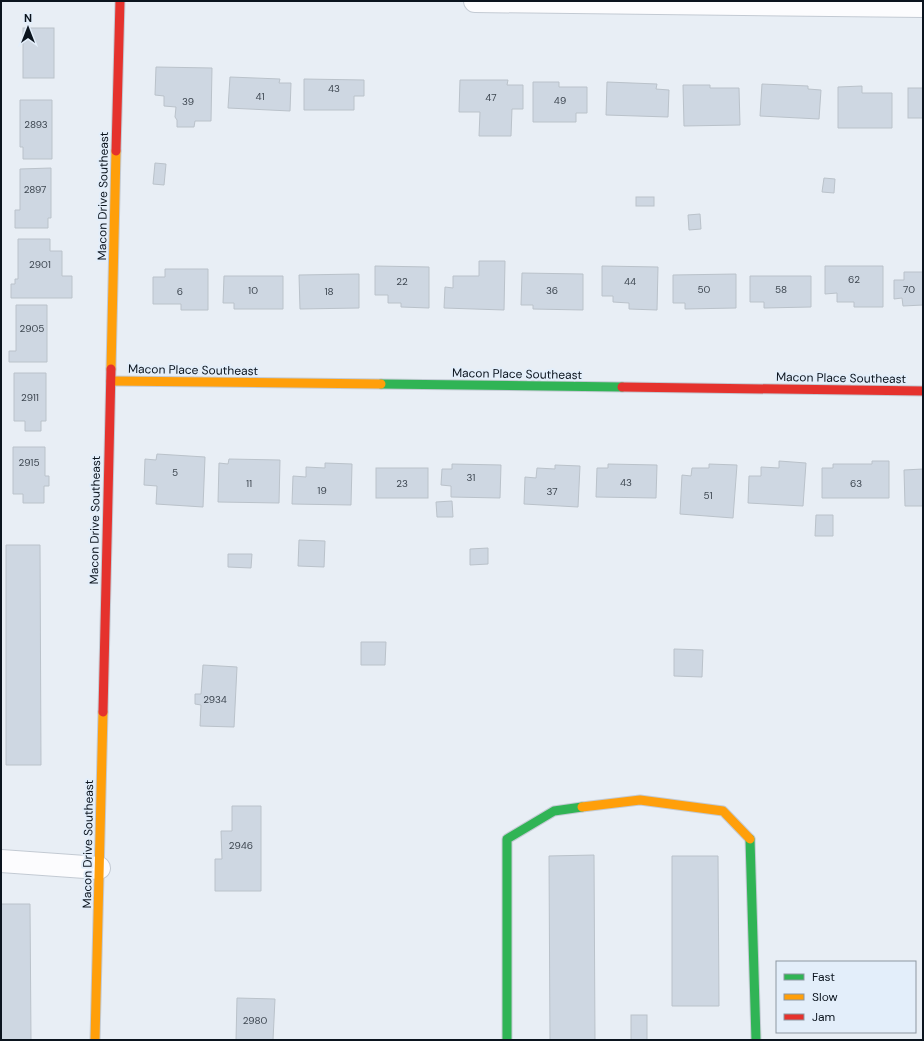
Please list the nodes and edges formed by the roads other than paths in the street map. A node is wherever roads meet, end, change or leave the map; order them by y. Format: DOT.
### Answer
graph roads {
  1 [pos="120,1"];
  2 [pos="475,1"];
  3 [pos="923,6"];
  4 [pos="111,381"];
  5 [pos="923,391"];
  6 [pos="1,861"];
  7 [pos="99,868"];
  8 [pos="95,1040"];
  9 [pos="507,1040"];
  10 [pos="756,1040"];
  1 -- 4 [label="street, Macon Drive Southeast"];
  2 -- 3 [label="street"];
  4 -- 5 [label="street, Macon Place Southeast"];
  4 -- 7 [label="street, Macon Drive Southeast"];
  6 -- 7 [label="street"];
  7 -- 8 [label="street, Macon Drive Southeast"];
  9 -- 10 [label="street"];
}
